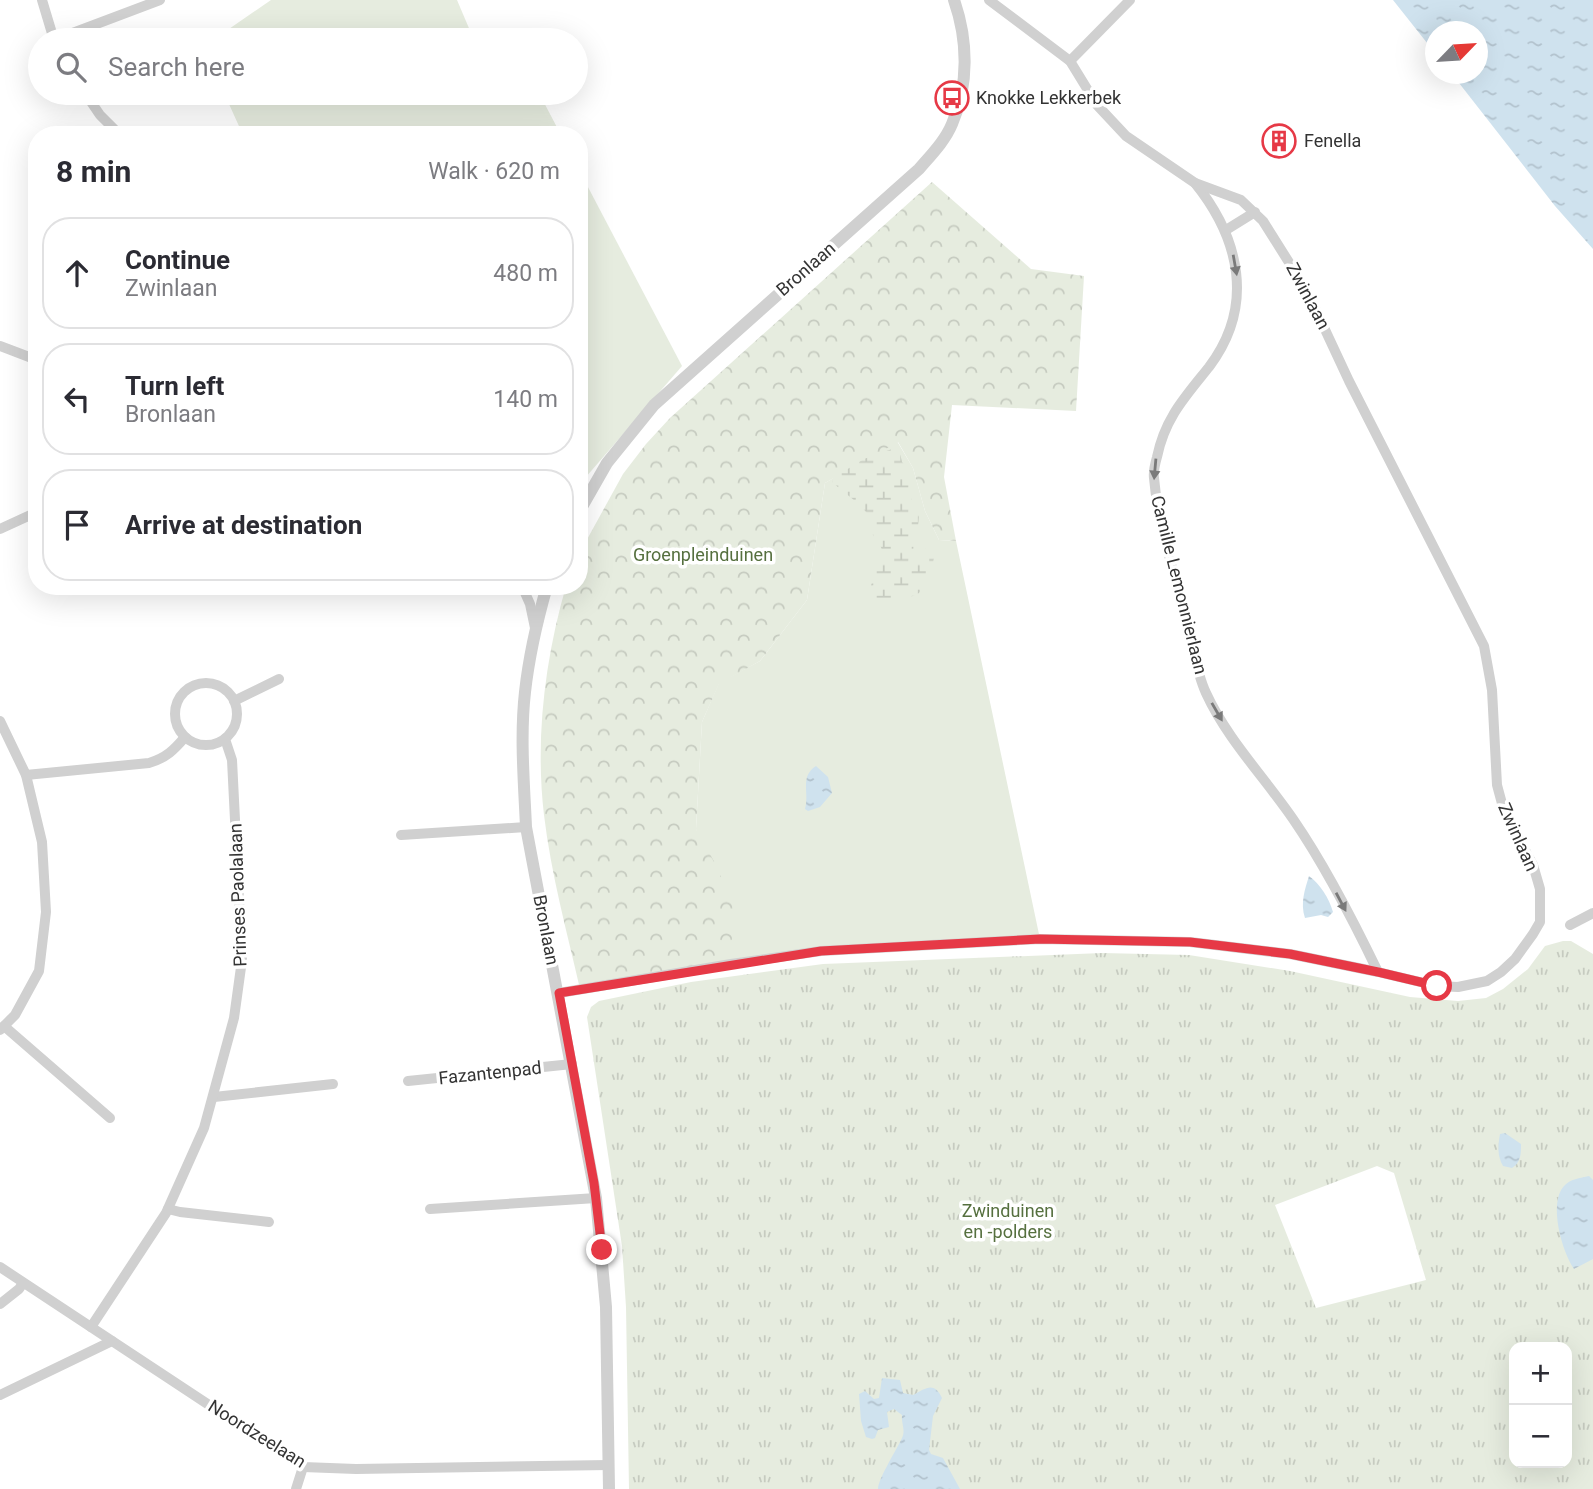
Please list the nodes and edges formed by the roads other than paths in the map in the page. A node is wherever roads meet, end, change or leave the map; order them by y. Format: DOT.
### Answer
graph roads {
  1 [pos="42,0"];
  2 [pos="160,0"];
  3 [pos="954,0"];
  4 [pos="989,0"];
  5 [pos="1130,0"];
  6 [pos="50,28"];
  7 [pos="86,28"];
  8 [pos="1070,61"];
  9 [pos="93,105"];
  10 [pos="111,126"];
  11 [pos="1195,183"];
  12 [pos="1255,212"];
  13 [pos="1226,230"];
  14 [pos="0,346"];
  15 [pos="28,357"];
  16 [pos="588,495"];
  17 [pos="28,516"];
  18 [pos="0,529"];
  19 [pos="526,595"];
  20 [pos="544,595"];
  21 [pos="535,628"];
  22 [pos="279,679"];
  23 [pos="234,701"];
  24 [pos="0,721"];
  25 [pos="185,737"];
  26 [pos="225,739"];
  27 [pos="26,775"];
  28 [pos="526,827"];
  29 [pos="401,835"];
  30 [pos="1593,913"];
  31 [pos="1570,925"];
  32 [pos="1378,972"];
  33 [pos="559,993"];
  34 [pos="2,1028"];
  35 [pos="572,1064"];
  36 [pos="408,1081"];
  37 [pos="333,1084"];
  38 [pos="214,1097"];
  39 [pos="110,1118"];
  40 [pos="596,1198"];
  41 [pos="168,1209"];
  42 [pos="430,1209"];
  43 [pos="269,1222"];
  44 [pos="0,1266"];
  45 [pos="23,1283"];
  46 [pos="0,1304"];
  47 [pos="91,1327"];
  48 [pos="112,1341"];
  49 [pos="0,1395"];
  50 [pos="609,1465"];
  51 [pos="303,1467"];
  52 [pos="296,1489"];
  53 [pos="609,1489"];
  1 -- 6 [label="street"];
  2 -- 7 [label="street"];
  3 -- 16 [label="street, Bronlaan"];
  4 -- 8 [label="street, Zwinlaan"];
  5 -- 8 [label="street"];
  8 -- 11 [label="street, Zwinlaan"];
  9 -- 10 [label="street"];
  11 -- 12 [label="street, Zwinlaan"];
  11 -- 13 [label="street, Camille Lemonnierlaan"];
  12 -- 13 [label="street"];
  12 -- 32 [label="street, Zwinlaan"];
  13 -- 32 [label="street, Camille Lemonnierlaan, one-way"];
  14 -- 15 [label="street"];
  17 -- 18 [label="street"];
  19 -- 21 [label="street"];
  20 -- 21 [label="street, Bronlaan"];
  21 -- 28 [label="street, Bronlaan"];
  22 -- 23 [label="street"];
  23 -- 25 [label="street"];
  23 -- 26 [label="street"];
  24 -- 27 [label="street"];
  25 -- 26 [label="street"];
  25 -- 27 [label="street"];
  26 -- 38 [label="street, Prinses Paolalaan"];
  27 -- 34 [label="street"];
  28 -- 29 [label="street"];
  28 -- 33 [label="street, Bronlaan"];
  30 -- 31 [label="street"];
  32 -- 33 [label="street, Zwinlaan"];
  33 -- 35 [label="street, Bronlaan"];
  34 -- 39 [label="street"];
  35 -- 36 [label="street, Fazantenpad"];
  35 -- 40 [label="street, Bronlaan"];
  37 -- 38 [label="street"];
  38 -- 41 [label="street, Prinses Paolalaan"];
  40 -- 42 [label="street"];
  40 -- 50 [label="street, Bronlaan"];
  41 -- 43 [label="street"];
  41 -- 47 [label="street, Prinses Paolalaan"];
  44 -- 45 [label="street, Noordzeelaan"];
  45 -- 46 [label="street"];
  45 -- 47 [label="street, Noordzeelaan"];
  47 -- 48 [label="street, Noordzeelaan"];
  48 -- 49 [label="street"];
  48 -- 51 [label="street, Noordzeelaan"];
  50 -- 51 [label="street, Noordzeelaan"];
  50 -- 53 [label="street, Bronlaan"];
  51 -- 52 [label="street"];
}
